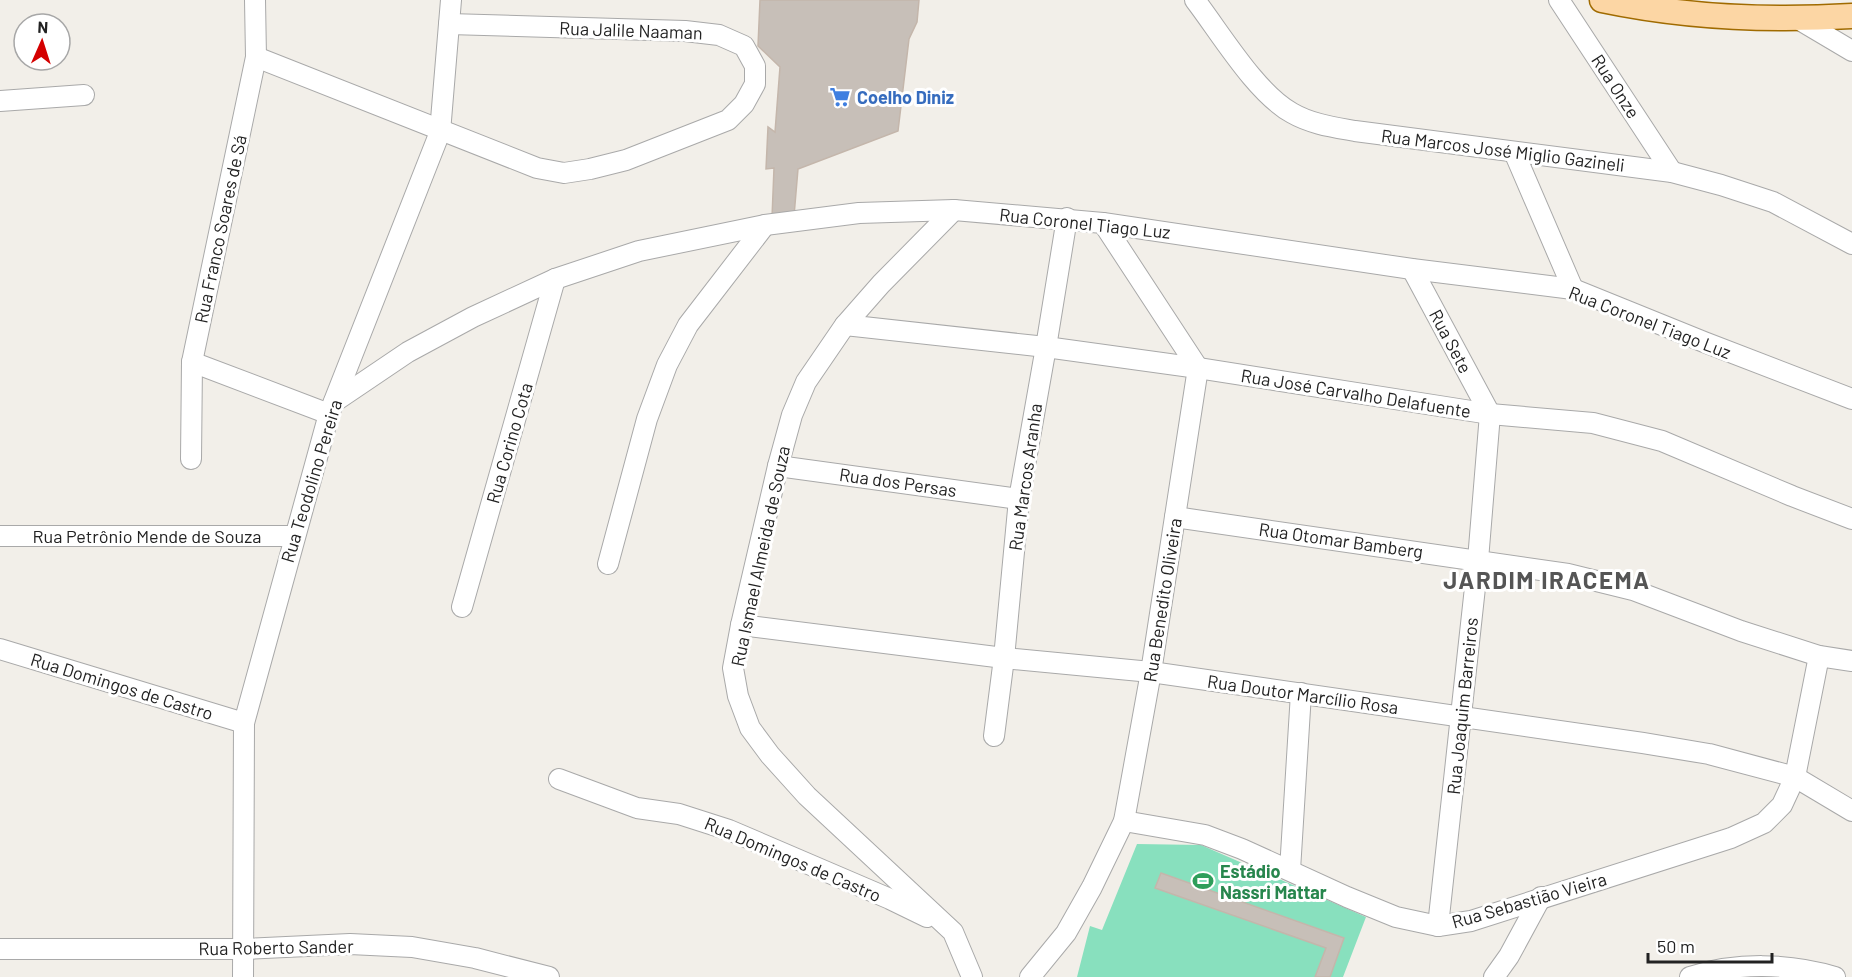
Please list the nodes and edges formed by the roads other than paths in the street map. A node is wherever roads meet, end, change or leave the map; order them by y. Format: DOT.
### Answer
graph roads {
  1 [pos="255,0"];
  2 [pos="450,0"];
  3 [pos="1196,0"];
  4 [pos="1559,0"];
  5 [pos="1602,0"];
  6 [pos="1693,7"];
  7 [pos="1852,16"];
  8 [pos="1798,19"];
  9 [pos="449,24"];
  10 [pos="1852,51"];
  11 [pos="256,57"];
  12 [pos="84,95"];
  13 [pos="0,101"];
  14 [pos="440,132"];
  15 [pos="1514,152"];
  16 [pos="1672,172"];
  17 [pos="954,210"];
  18 [pos="1067,218"];
  19 [pos="1103,223"];
  20 [pos="765,225"];
  21 [pos="1852,244"];
  22 [pos="1412,269"];
  23 [pos="555,279"];
  24 [pos="1573,289"];
  25 [pos="845,325"];
  26 [pos="1046,347"];
  27 [pos="192,362"];
  28 [pos="1197,368"];
  29 [pos="1852,399"];
  30 [pos="332,408"];
  31 [pos="1490,414"];
  32 [pos="191,459"];
  33 [pos="778,466"];
  34 [pos="1019,499"];
  35 [pos="1175,517"];
  36 [pos="1852,519"];
  37 [pos="0,536"];
  38 [pos="294,536"];
  39 [pos="1478,560"];
  40 [pos="608,564"];
  41 [pos="462,607"];
  42 [pos="741,625"];
  43 [pos="0,650"];
  44 [pos="1819,656"];
  45 [pos="1004,658"];
  46 [pos="1852,662"];
  47 [pos="1151,672"];
  48 [pos="1301,693"];
  49 [pos="1461,717"];
  50 [pos="244,723"];
  51 [pos="994,736"];
  52 [pos="1795,777"];
  53 [pos="559,779"];
  54 [pos="1852,811"];
  55 [pos="1124,821"];
  56 [pos="1290,870"];
  57 [pos="1541,897"];
  58 [pos="1438,926"];
  59 [pos="953,933"];
  60 [pos="0,949"];
  61 [pos="244,949"];
  62 [pos="243,977"];
  63 [pos="546,977"];
  64 [pos="972,977"];
  65 [pos="1030,977"];
  66 [pos="1494,977"];
  67 [pos="1690,977"];
  68 [pos="1835,977"];
  1 -- 11 [label="street, Rua Franco Soares de Sá"];
  2 -- 9 [label="street, Rua Teodolino Pereira"];
  3 -- 15 [label="street, Rua Marcos José Miglio Gazineli"];
  4 -- 16 [label="street, Rua Onze"];
  5 -- 6 [label="main road"];
  6 -- 8 [label="main road"];
  7 -- 8 [label="main road"];
  8 -- 10 [label="street"];
  9 -- 14 [label="street, Rua Teodolino Pereira"];
  9 -- 14 [label="street, Rua Jalile Naaman"];
  11 -- 14 [label="street, Rua Jalile Naaman"];
  11 -- 27 [label="street, Rua Franco Soares de Sá"];
  12 -- 13 [label="street"];
  14 -- 30 [label="street, Rua Teodolino Pereira"];
  15 -- 16 [label="street, Rua Marcos José Miglio Gazineli"];
  15 -- 24 [label="street"];
  16 -- 21 [label="street, Rua Marcos José Miglio Gazineli"];
  17 -- 18 [label="street, Rua Coronel Tiago Luz"];
  17 -- 20 [label="street, Rua Coronel Tiago Luz"];
  17 -- 25 [label="street, Rua Ismael Almeida de Souza"];
  18 -- 19 [label="street, Rua Coronel Tiago Luz"];
  18 -- 26 [label="street, Rua Marcos Aranha"];
  19 -- 22 [label="street, Rua Coronel Tiago Luz"];
  19 -- 28 [label="street"];
  20 -- 23 [label="street, Rua Coronel Tiago Luz"];
  20 -- 40 [label="street"];
  22 -- 24 [label="street, Rua Coronel Tiago Luz"];
  22 -- 31 [label="street, Rua Sete"];
  23 -- 30 [label="street, Rua Coronel Tiago Luz"];
  23 -- 41 [label="street, Rua Corino Cota"];
  24 -- 29 [label="street, Rua Coronel Tiago Luz"];
  25 -- 26 [label="street, Rua José Carvalho Delafuente"];
  25 -- 33 [label="street, Rua Ismael Almeida de Souza"];
  26 -- 28 [label="street, Rua José Carvalho Delafuente"];
  26 -- 34 [label="street, Rua Marcos Aranha"];
  27 -- 30 [label="street"];
  27 -- 32 [label="street, Rua Franco Soares de Sá"];
  28 -- 31 [label="street, Rua José Carvalho Delafuente"];
  28 -- 35 [label="street, Rua Benedito Oliveira"];
  30 -- 38 [label="street, Rua Teodolino Pereira"];
  31 -- 36 [label="street, Rua José Carvalho Delafuente"];
  31 -- 39 [label="street, Rua Joaquim Barreiros"];
  33 -- 34 [label="street, Rua dos Persas"];
  33 -- 42 [label="street, Rua Ismael Almeida de Souza"];
  34 -- 45 [label="street, Rua Marcos Aranha"];
  35 -- 39 [label="street, Rua Otomar Bamberg"];
  35 -- 47 [label="street, Rua Benedito Oliveira"];
  37 -- 38 [label="street, Rua Petrônio Mende de Souza"];
  38 -- 50 [label="street, Rua Teodolino Pereira"];
  39 -- 44 [label="street, Rua Otomar Bamberg"];
  39 -- 49 [label="street, Rua Joaquim Barreiros"];
  42 -- 45 [label="street, Rua Doutor Marcílio Rosa"];
  42 -- 59 [label="street, Rua Ismael Almeida de Souza"];
  43 -- 50 [label="street, Rua Domingos de Castro"];
  44 -- 46 [label="street, Rua Otomar Bamberg"];
  44 -- 52 [label="street, Rua Sebastião Vieira"];
  45 -- 47 [label="street, Rua Doutor Marcílio Rosa"];
  45 -- 51 [label="street, Rua Marcos Aranha"];
  47 -- 48 [label="street, Rua Doutor Marcílio Rosa"];
  47 -- 55 [label="street, Rua Benedito Oliveira"];
  48 -- 49 [label="street, Rua Doutor Marcílio Rosa"];
  48 -- 56 [label="street"];
  49 -- 52 [label="street, Rua Doutor Marcílio Rosa"];
  49 -- 58 [label="street, Rua Joaquim Barreiros"];
  50 -- 61 [label="street, Rua Teodolino Pereira"];
  52 -- 54 [label="street, Rua Doutor Marcílio Rosa"];
  52 -- 57 [label="street, Rua Sebastião Vieira"];
  53 -- 59 [label="street, Rua Domingos de Castro"];
  55 -- 56 [label="street, Rua Sebastião Vieira"];
  55 -- 65 [label="street, Rua Benedito Oliveira"];
  56 -- 58 [label="street, Rua Sebastião Vieira"];
  57 -- 58 [label="street, Rua Sebastião Vieira"];
  57 -- 66 [label="street"];
  59 -- 64 [label="street, Rua Ismael Almeida de Souza"];
  60 -- 61 [label="street, Rua Roberto Sander"];
  61 -- 62 [label="street, Rua Teodolino Pereira"];
  61 -- 63 [label="street, Rua Roberto Sander"];
  67 -- 68 [label="street"];
}
